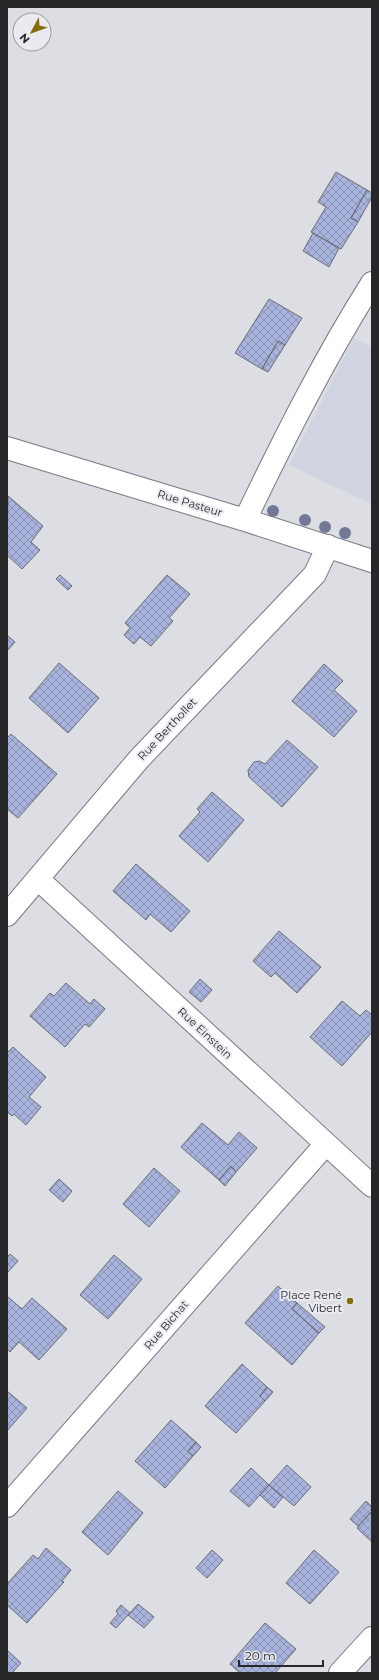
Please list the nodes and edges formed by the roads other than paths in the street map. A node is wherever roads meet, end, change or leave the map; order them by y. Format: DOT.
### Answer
graph roads {
  1 [pos="372,283"];
  2 [pos="7,448"];
  3 [pos="245,520"];
  4 [pos="328,546"];
  5 [pos="372,561"];
  6 [pos="38,879"];
  7 [pos="7,915"];
  8 [pos="325,1145"];
  9 [pos="372,1186"];
  10 [pos="7,1506"];
  11 [pos="372,1638"];
  12 [pos="340,1673"];
  1 -- 3 [label="street"];
  2 -- 3 [label="street, Rue Pasteur"];
  3 -- 4 [label="street, Rue Pasteur"];
  4 -- 5 [label="street, Rue Pasteur"];
  4 -- 6 [label="street, Rue Berthollet"];
  6 -- 7 [label="street, Rue Berthollet"];
  6 -- 8 [label="street, Rue Einstein"];
  8 -- 9 [label="street, Rue Einstein"];
  8 -- 10 [label="street, Rue Bichat"];
  11 -- 12 [label="street"];
}
